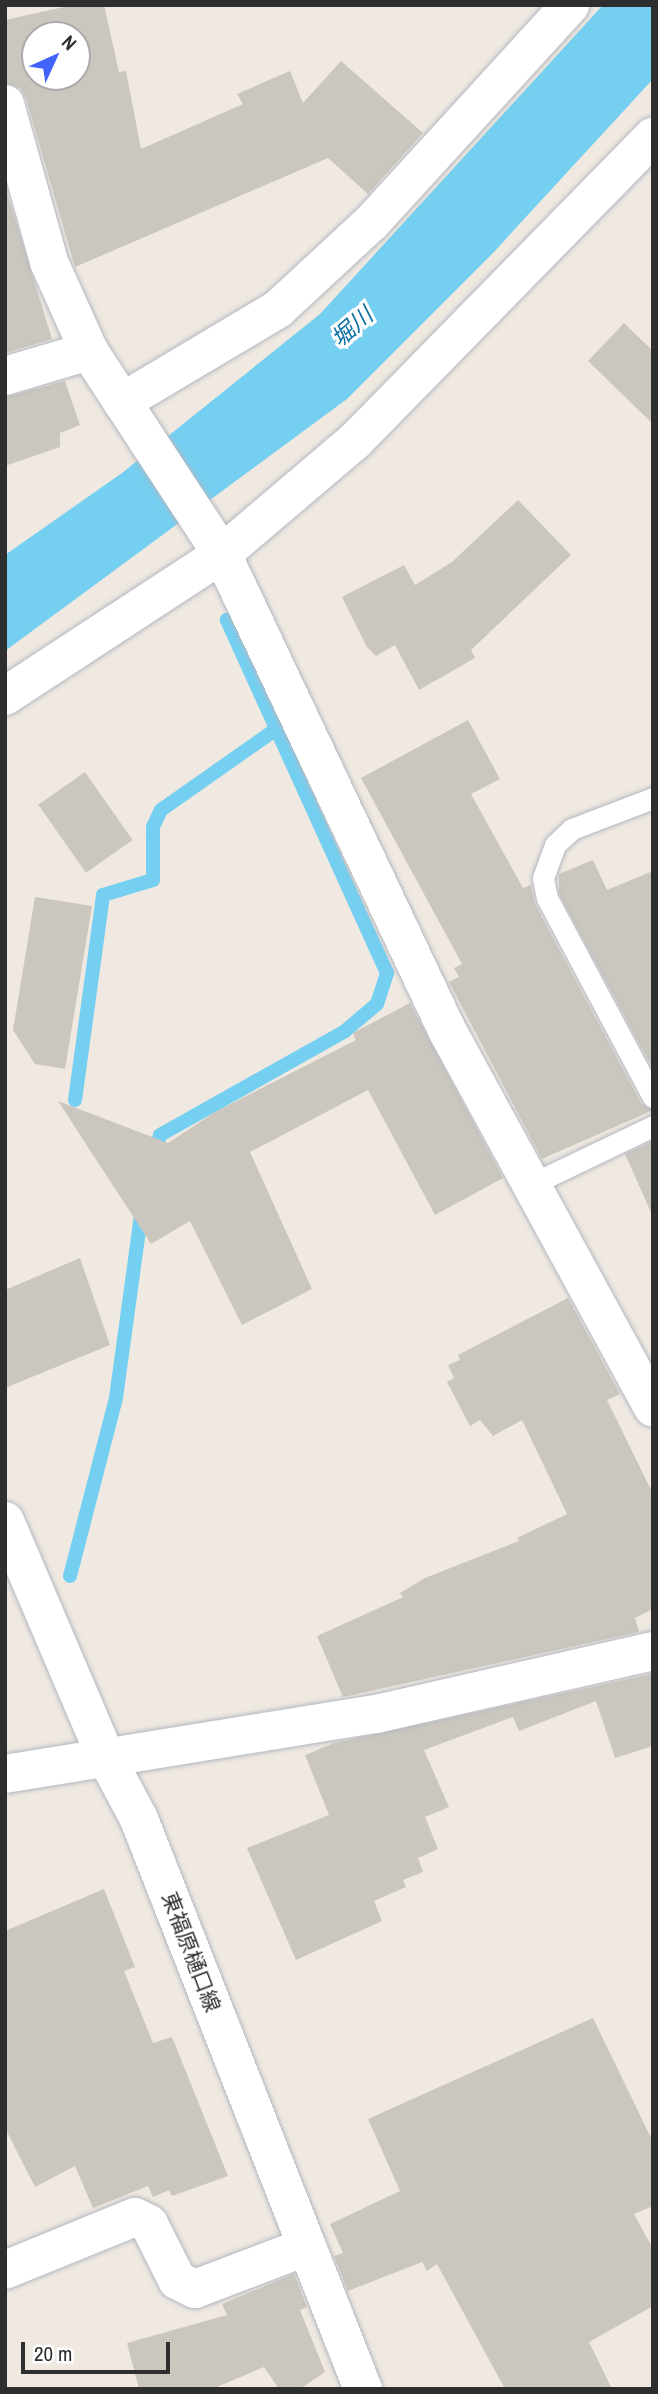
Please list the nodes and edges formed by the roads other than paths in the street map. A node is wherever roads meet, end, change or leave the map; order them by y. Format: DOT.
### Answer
graph roads {
  1 [pos="570,5"];
  2 [pos="6,111"];
  3 [pos="653,137"];
  4 [pos="89,351"];
  5 [pos="5,376"];
  6 [pos="126,408"];
  7 [pos="222,554"];
  8 [pos="5,696"];
  9 [pos="653,798"];
  10 [pos="653,1097"];
  11 [pos="653,1126"];
  12 [pos="532,1184"];
  13 [pos="653,1408"];
  14 [pos="5,1521"];
  15 [pos="653,1651"];
  16 [pos="105,1755"];
  17 [pos="5,1774"];
  18 [pos="304,2247"];
  19 [pos="5,2270"];
  20 [pos="363,2389"];
  1 -- 6 [label="street"];
  2 -- 4 [label="street"];
  3 -- 7 [label="street"];
  4 -- 5 [label="street"];
  4 -- 6 [label="street"];
  6 -- 7 [label="street"];
  7 -- 8 [label="street"];
  7 -- 12 [label="street"];
  9 -- 10 [label="lane"];
  11 -- 12 [label="lane"];
  12 -- 13 [label="street"];
  14 -- 16 [label="street, 東福原樋口線"];
  15 -- 16 [label="street"];
  16 -- 17 [label="street"];
  16 -- 18 [label="street, 東福原樋口線"];
  18 -- 19 [label="street"];
  18 -- 20 [label="street, 東福原樋口線"];
}
